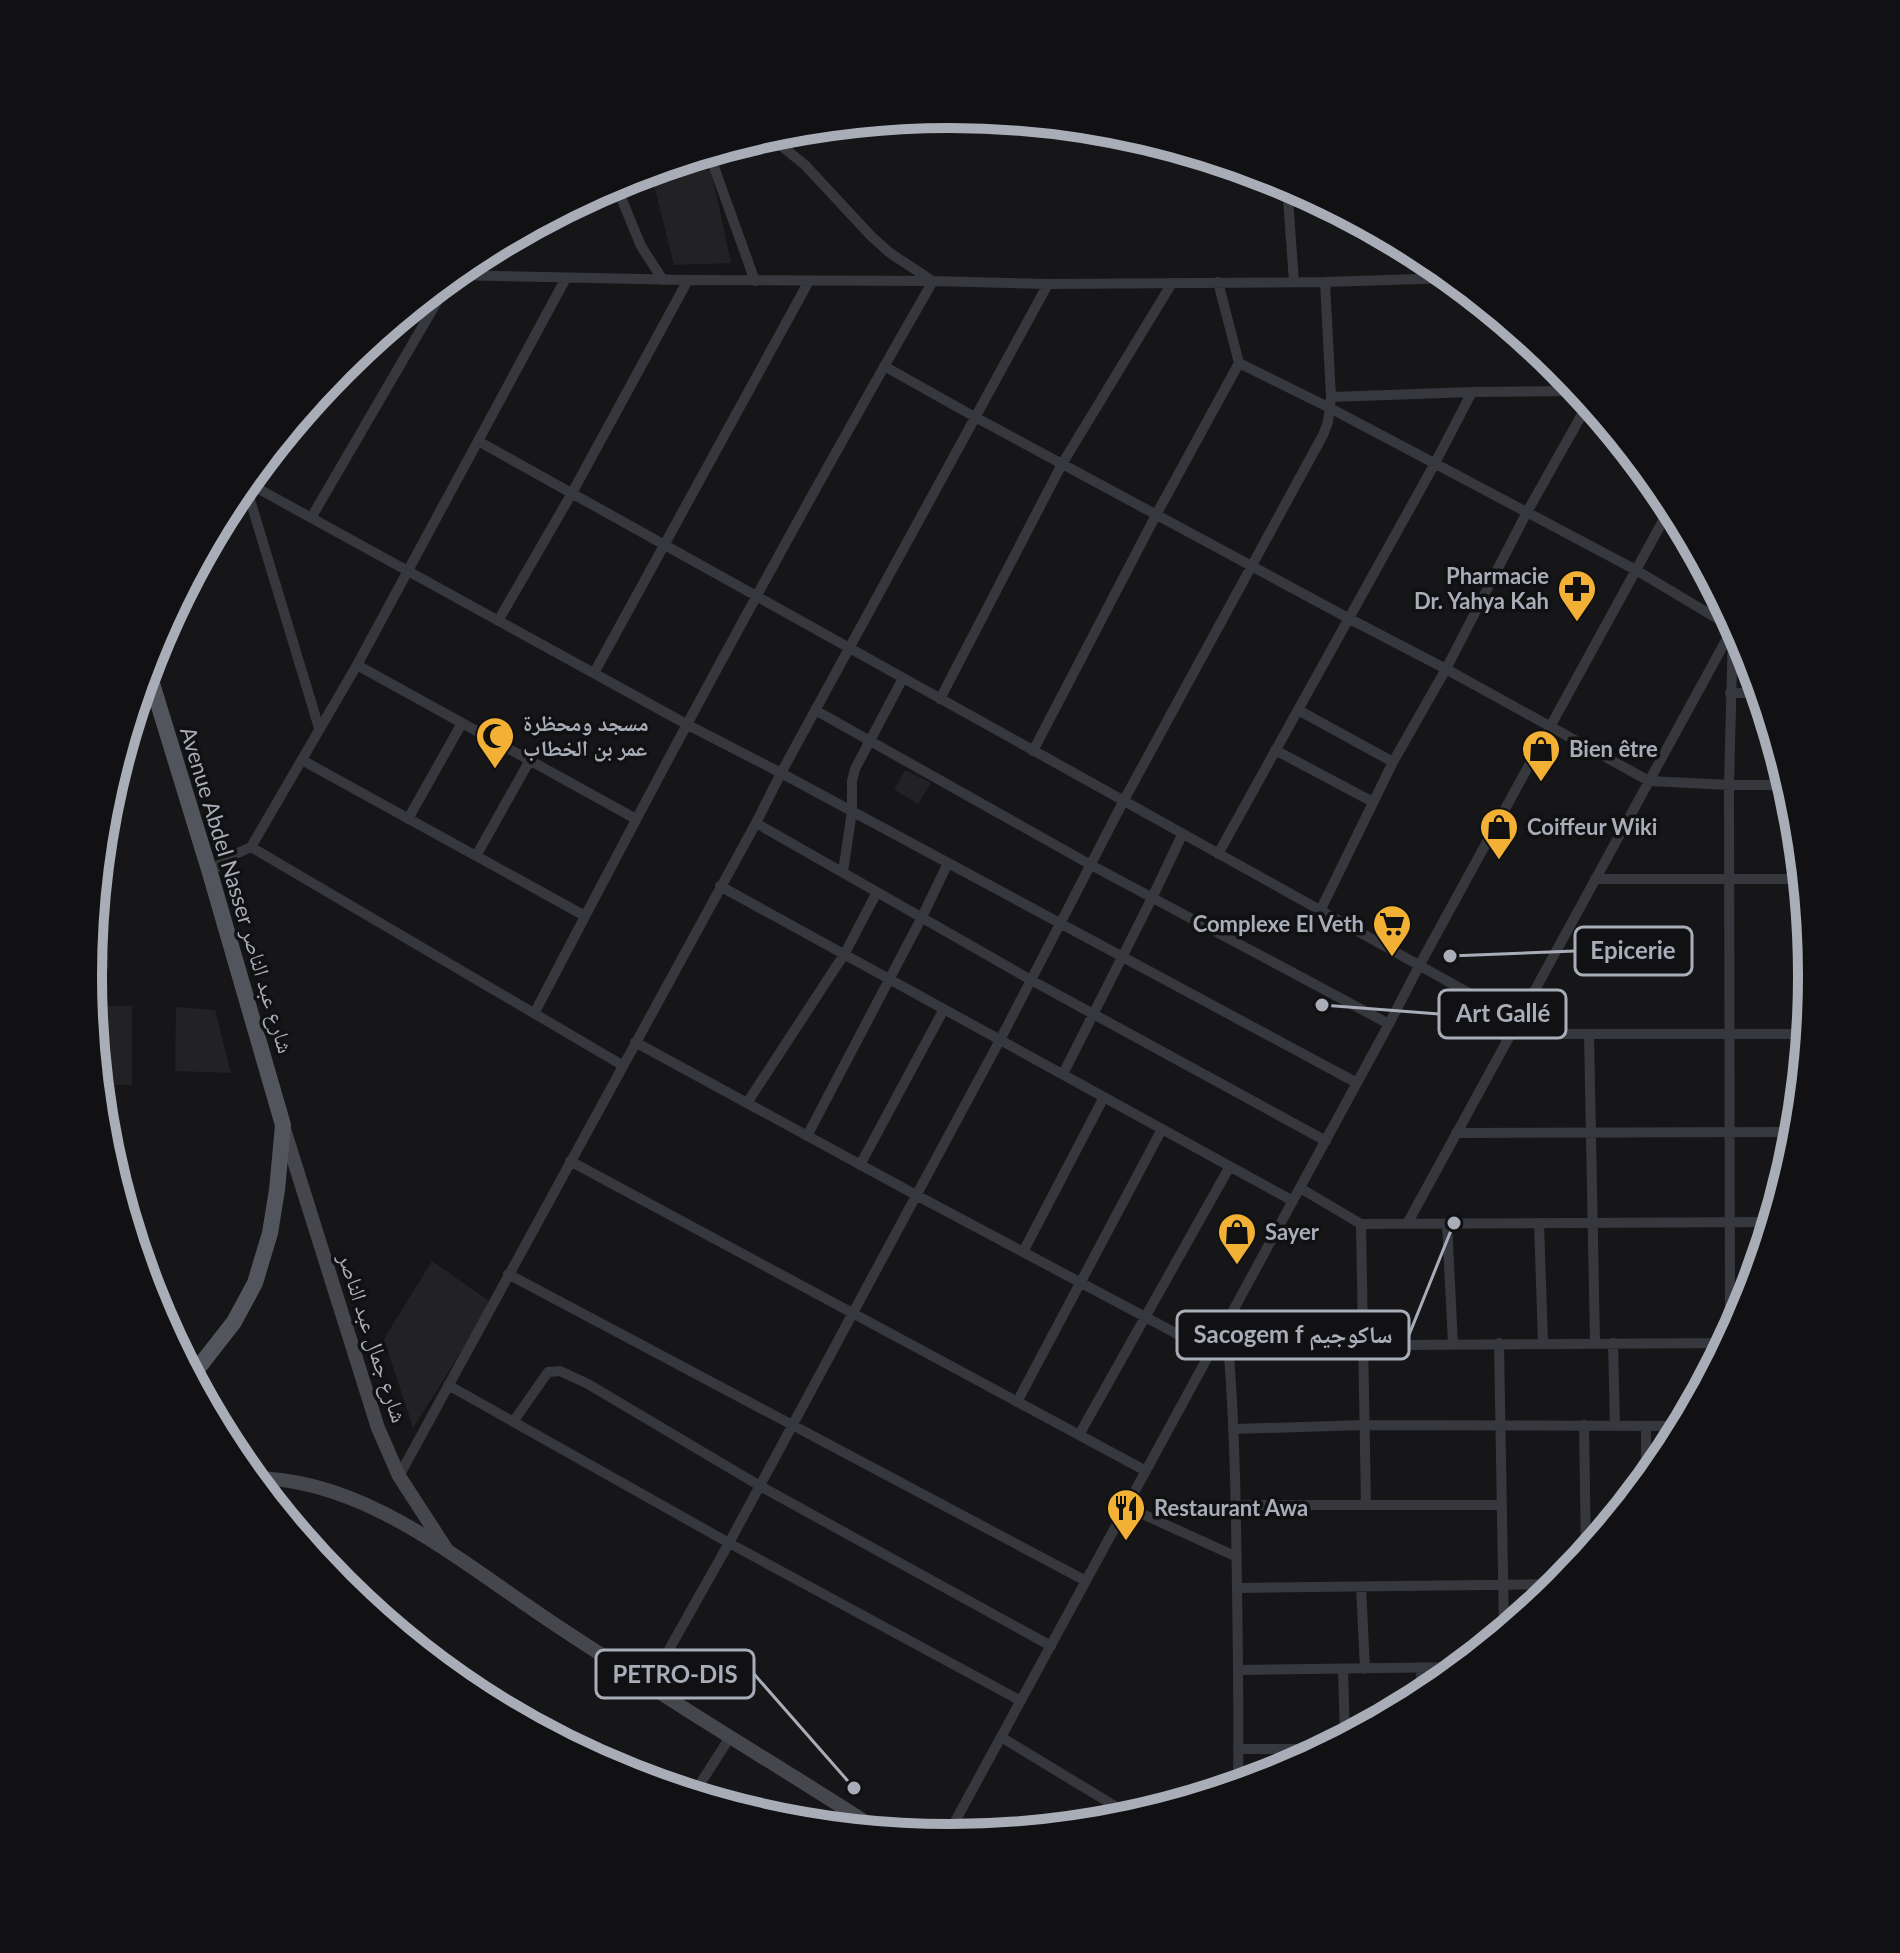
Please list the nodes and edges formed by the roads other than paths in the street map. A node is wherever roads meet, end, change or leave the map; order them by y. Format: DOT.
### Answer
graph roads {
  1 [pos="781,146"];
  2 [pos="713,163"];
  3 [pos="620,195"];
  4 [pos="1288,199"];
  5 [pos="473,276"];
  6 [pos="566,278"];
  7 [pos="1431,279"];
  8 [pos="663,280"];
  9 [pos="688,280"];
  10 [pos="755,281"];
  11 [pos="809,281"];
  12 [pos="933,281"];
  13 [pos="1218,282"];
  14 [pos="1294,282"];
  15 [pos="1325,282"];
  16 [pos="1172,283"];
  17 [pos="1048,284"];
  18 [pos="436,303"];
  19 [pos="1239,363"];
  20 [pos="884,366"];
  21 [pos="1563,391"];
  22 [pos="1472,392"];
  23 [pos="1330,403"];
  24 [pos="1583,412"];
  25 [pos="975,417"];
  26 [pos="478,441"];
  27 [pos="1062,464"];
  28 [pos="1434,465"];
  29 [pos="257,489"];
  30 [pos="572,493"];
  31 [pos="250,498"];
  32 [pos="1527,512"];
  33 [pos="1156,515"];
  34 [pos="311,518"];
  35 [pos="1664,519"];
  36 [pos="665,545"];
  37 [pos="1251,566"];
  38 [pos="1636,570"];
  39 [pos="407,571"];
  40 [pos="757,597"];
  41 [pos="1718,617"];
  42 [pos="1348,618"];
  43 [pos="498,621"];
  44 [pos="1727,638"];
  45 [pos="849,648"];
  46 [pos="1733,651"];
  47 [pos="357,665"];
  48 [pos="1446,669"];
  49 [pos="594,673"];
  50 [pos="903,678"];
  51 [pos="154,687"];
  52 [pos="152,691"];
  53 [pos="1730,693"];
  54 [pos="1749,693"];
  55 [pos="157,697"];
  56 [pos="940,699"];
  57 [pos="815,710"];
  58 [pos="1298,710"];
  59 [pos="462,723"];
  60 [pos="688,725"];
  61 [pos="319,728"];
  62 [pos="1551,728"];
  63 [pos="870,741"];
  64 [pos="1275,750"];
  65 [pos="1033,751"];
  66 [pos="302,760"];
  67 [pos="530,760"];
  68 [pos="1393,762"];
  69 [pos="781,773"];
  70 [pos="1649,781"];
  71 [pos="1729,785"];
  72 [pos="1776,785"];
  73 [pos="1123,802"];
  74 [pos="1373,802"];
  75 [pos="852,811"];
  76 [pos="408,819"];
  77 [pos="636,819"];
  78 [pos="756,823"];
  79 [pos="1182,835"];
  80 [pos="251,847"];
  81 [pos="1218,854"];
  82 [pos="476,856"];
  83 [pos="948,863"];
  84 [pos="1091,865"];
  85 [pos="843,872"];
  86 [pos="210,873"];
  87 [pos="1595,879"];
  88 [pos="1729,879"];
  89 [pos="1792,879"];
  90 [pos="720,886"];
  91 [pos="877,892"];
  92 [pos="1152,898"];
  93 [pos="1320,911"];
  94 [pos="585,916"];
  95 [pos="922,917"];
  96 [pos="1060,923"];
  97 [pos="845,953"];
  98 [pos="1122,956"];
  99 [pos="1419,966"];
  100 [pos="889,979"];
  101 [pos="1031,980"];
  102 [pos="944,1009"];
  103 [pos="535,1012"];
  104 [pos="1092,1014"];
  105 [pos="1517,1021"];
  106 [pos="1389,1024"];
  107 [pos="1589,1034"];
  108 [pos="1729,1034"];
  109 [pos="1796,1034"];
  110 [pos="1000,1040"];
  111 [pos="635,1042"];
  112 [pos="622,1065"];
  113 [pos="1063,1074"];
  114 [pos="1357,1083"];
  115 [pos="1104,1097"];
  116 [pos="747,1103"];
  117 [pos="283,1125"];
  118 [pos="1162,1129"];
  119 [pos="1591,1132"];
  120 [pos="1730,1132"];
  121 [pos="1784,1132"];
  122 [pos="1456,1133"];
  123 [pos="807,1136"];
  124 [pos="1326,1141"];
  125 [pos="570,1161"];
  126 [pos="860,1165"];
  127 [pos="1230,1166"];
  128 [pos="1300,1188"];
  129 [pos="916,1195"];
  130 [pos="1293,1201"];
  131 [pos="1730,1222"];
  132 [pos="1761,1222"];
  133 [pos="1539,1223"];
  134 [pos="1593,1223"];
  135 [pos="1361,1224"];
  136 [pos="1407,1224"];
  137 [pos="1447,1224"];
  138 [pos="1023,1252"];
  139 [pos="508,1274"];
  140 [pos="1080,1283"];
  141 [pos="1730,1308"];
  142 [pos="853,1313"];
  143 [pos="1145,1317"];
  144 [pos="1499,1343"];
  145 [pos="1543,1343"];
  146 [pos="1595,1343"];
  147 [pos="1613,1343"];
  148 [pos="1715,1343"];
  149 [pos="1363,1344"];
  150 [pos="1453,1344"];
  151 [pos="1211,1352"];
  152 [pos="198,1368"];
  153 [pos="448,1385"];
  154 [pos="1017,1402"];
  155 [pos="513,1422"];
  156 [pos="793,1425"];
  157 [pos="1365,1425"];
  158 [pos="1584,1425"];
  159 [pos="1615,1426"];
  160 [pos="1646,1426"];
  161 [pos="1669,1426"];
  162 [pos="1501,1427"];
  163 [pos="1235,1429"];
  164 [pos="1079,1435"];
  165 [pos="1646,1461"];
  166 [pos="1146,1471"];
  167 [pos="399,1476"];
  168 [pos="267,1480"];
  169 [pos="760,1486"];
  170 [pos="1236,1505"];
  171 [pos="1366,1505"];
  172 [pos="1502,1505"];
  173 [pos="1127,1507"];
  174 [pos="1586,1538"];
  175 [pos="729,1543"];
  176 [pos="448,1551"];
  177 [pos="1237,1557"];
  178 [pos="1086,1581"];
  179 [pos="1541,1584"];
  180 [pos="1503,1585"];
  181 [pos="1361,1587"];
  182 [pos="1237,1588"];
  183 [pos="1504,1618"];
  184 [pos="1051,1646"];
  185 [pos="1421,1668"];
  186 [pos="1441,1668"];
  187 [pos="1343,1669"];
  188 [pos="1365,1669"];
  189 [pos="1239,1670"];
  190 [pos="1421,1682"];
  191 [pos="649,1685"];
  192 [pos="1021,1701"];
  193 [pos="1345,1727"];
  194 [pos="730,1737"];
  195 [pos="1001,1737"];
  196 [pos="1238,1749"];
  197 [pos="1299,1749"];
  198 [pos="1238,1774"];
  199 [pos="699,1786"];
  200 [pos="1117,1807"];
  201 [pos="850,1812"];
  202 [pos="846,1818"];
  203 [pos="861,1819"];
  204 [pos="955,1824"];
  1 -- 12 [label="street"];
  2 -- 10 [label="street"];
  3 -- 8 [label="street"];
  4 -- 14 [label="street"];
  5 -- 6 [label="street"];
  6 -- 8 [label="street"];
  6 -- 26 [label="street"];
  7 -- 15 [label="street"];
  8 -- 9 [label="street"];
  9 -- 10 [label="street"];
  9 -- 30 [label="street"];
  10 -- 11 [label="street"];
  11 -- 12 [label="street"];
  11 -- 36 [label="street"];
  12 -- 17 [label="street"];
  12 -- 20 [label="street"];
  13 -- 14 [label="street"];
  13 -- 16 [label="street"];
  13 -- 19 [label="street"];
  14 -- 15 [label="street"];
  15 -- 23 [label="street"];
  16 -- 17 [label="street"];
  16 -- 27 [label="street"];
  17 -- 25 [label="street"];
  18 -- 34 [label="street"];
  19 -- 23 [label="street"];
  19 -- 33 [label="street"];
  20 -- 25 [label="street"];
  20 -- 40 [label="street"];
  21 -- 22 [label="street"];
  22 -- 23 [label="street"];
  22 -- 28 [label="street"];
  23 -- 28 [label="street"];
  23 -- 37 [label="street"];
  24 -- 32 [label="street"];
  25 -- 27 [label="street"];
  25 -- 45 [label="street"];
  26 -- 30 [label="street"];
  26 -- 39 [label="street"];
  27 -- 33 [label="street"];
  27 -- 56 [label="street"];
  28 -- 32 [label="street"];
  28 -- 42 [label="street"];
  29 -- 34 [label="street"];
  30 -- 36 [label="street"];
  30 -- 43 [label="street"];
  31 -- 61 [label="street"];
  32 -- 38 [label="street"];
  32 -- 48 [label="street"];
  33 -- 37 [label="street"];
  33 -- 65 [label="street"];
  34 -- 39 [label="street"];
  35 -- 38 [label="street"];
  36 -- 40 [label="street"];
  36 -- 49 [label="street"];
  37 -- 42 [label="street"];
  37 -- 73 [label="street"];
  38 -- 41 [label="street"];
  38 -- 62 [label="street"];
  39 -- 43 [label="street"];
  39 -- 47 [label="street"];
  40 -- 45 [label="street"];
  40 -- 60 [label="street"];
  42 -- 48 [label="street"];
  42 -- 58 [label="street"];
  43 -- 49 [label="street"];
  44 -- 70 [label="street"];
  45 -- 50 [label="street"];
  45 -- 57 [label="street"];
  46 -- 53 [label="street"];
  47 -- 59 [label="street"];
  47 -- 61 [label="street"];
  48 -- 62 [label="street"];
  48 -- 68 [label="street"];
  49 -- 60 [label="street"];
  50 -- 56 [label="street"];
  50 -- 63 [label="street"];
  51 -- 55 [label="main road, Avenue Abdel Nasser شارع عبد الناصر"];
  52 -- 55 [label="street"];
  53 -- 54 [label="street"];
  53 -- 71 [label="street"];
  55 -- 86 [label="main road, Avenue Abdel Nasser شارع عبد الناصر"];
  56 -- 65 [label="street"];
  57 -- 63 [label="street"];
  57 -- 69 [label="street"];
  58 -- 64 [label="street"];
  58 -- 68 [label="street"];
  59 -- 67 [label="street"];
  59 -- 76 [label="street"];
  60 -- 69 [label="street"];
  60 -- 77 [label="street"];
  61 -- 66 [label="street"];
  62 -- 70 [label="street"];
  62 -- 99 [label="street"];
  63 -- 75 [label="street"];
  63 -- 84 [label="street"];
  64 -- 74 [label="street"];
  64 -- 81 [label="street"];
  65 -- 73 [label="street"];
  66 -- 76 [label="street"];
  66 -- 80 [label="street"];
  67 -- 77 [label="street"];
  67 -- 82 [label="street"];
  68 -- 74 [label="street"];
  69 -- 75 [label="street"];
  69 -- 78 [label="street"];
  70 -- 71 [label="street"];
  70 -- 87 [label="street"];
  71 -- 72 [label="street"];
  71 -- 88 [label="street"];
  73 -- 79 [label="street"];
  73 -- 84 [label="street"];
  74 -- 93 [label="street"];
  75 -- 83 [label="street"];
  75 -- 85 [label="street"];
  76 -- 82 [label="street"];
  77 -- 94 [label="street"];
  78 -- 85 [label="street"];
  78 -- 90 [label="street"];
  79 -- 81 [label="street"];
  79 -- 92 [label="street"];
  80 -- 86 [label="street"];
  80 -- 103 [label="street"];
  81 -- 93 [label="street"];
  82 -- 94 [label="street"];
  83 -- 95 [label="street"];
  83 -- 96 [label="street"];
  84 -- 92 [label="street"];
  84 -- 96 [label="street"];
  85 -- 91 [label="street"];
  86 -- 117 [label="main road, Avenue Abdel Nasser شارع عبد الناصر"];
  87 -- 88 [label="street"];
  87 -- 105 [label="street"];
  88 -- 89 [label="street"];
  88 -- 108 [label="street"];
  90 -- 97 [label="street"];
  90 -- 111 [label="street"];
  91 -- 95 [label="street"];
  91 -- 97 [label="street"];
  92 -- 98 [label="street"];
  92 -- 106 [label="street"];
  93 -- 99 [label="street"];
  94 -- 103 [label="street"];
  95 -- 100 [label="street"];
  95 -- 101 [label="street"];
  96 -- 98 [label="street"];
  96 -- 101 [label="street"];
  97 -- 100 [label="street"];
  97 -- 116 [label="street"];
  98 -- 104 [label="street"];
  98 -- 114 [label="street"];
  99 -- 105 [label="street"];
  99 -- 106 [label="street"];
  100 -- 102 [label="street"];
  100 -- 123 [label="street"];
  101 -- 104 [label="street"];
  101 -- 110 [label="street"];
  102 -- 110 [label="street"];
  102 -- 126 [label="street"];
  103 -- 112 [label="street"];
  104 -- 113 [label="street"];
  104 -- 124 [label="street"];
  105 -- 107 [label="street"];
  105 -- 122 [label="street"];
  106 -- 114 [label="street"];
  107 -- 108 [label="street"];
  107 -- 119 [label="street"];
  108 -- 109 [label="street"];
  108 -- 120 [label="street"];
  110 -- 113 [label="street"];
  110 -- 129 [label="street"];
  111 -- 112 [label="street"];
  111 -- 116 [label="street"];
  112 -- 125 [label="street"];
  113 -- 115 [label="street"];
  114 -- 124 [label="street"];
  115 -- 118 [label="street"];
  115 -- 138 [label="street"];
  116 -- 123 [label="street"];
  117 -- 152 [label="main road"];
  117 -- 167 [label="main road, شارع جمال عبد الناصر"];
  118 -- 127 [label="street"];
  118 -- 140 [label="street"];
  119 -- 120 [label="street"];
  119 -- 122 [label="street"];
  119 -- 134 [label="street"];
  120 -- 121 [label="street"];
  120 -- 131 [label="street"];
  122 -- 136 [label="street"];
  123 -- 126 [label="street"];
  124 -- 128 [label="street"];
  125 -- 139 [label="street"];
  125 -- 142 [label="street"];
  126 -- 129 [label="street"];
  127 -- 130 [label="street"];
  127 -- 143 [label="street"];
  128 -- 130 [label="street"];
  128 -- 135 [label="street"];
  129 -- 138 [label="street"];
  129 -- 142 [label="street"];
  130 -- 151 [label="street"];
  131 -- 132 [label="street"];
  131 -- 134 [label="street"];
  131 -- 141 [label="street"];
  133 -- 134 [label="street"];
  133 -- 137 [label="street"];
  133 -- 145 [label="street"];
  134 -- 146 [label="street"];
  135 -- 136 [label="street"];
  135 -- 149 [label="street"];
  136 -- 137 [label="street"];
  137 -- 150 [label="street"];
  138 -- 140 [label="street"];
  139 -- 153 [label="street"];
  139 -- 156 [label="street"];
  140 -- 143 [label="street"];
  140 -- 154 [label="street"];
  142 -- 154 [label="street"];
  142 -- 156 [label="street"];
  143 -- 151 [label="street"];
  143 -- 164 [label="street"];
  144 -- 145 [label="street"];
  144 -- 150 [label="street"];
  144 -- 162 [label="street"];
  145 -- 146 [label="street"];
  146 -- 147 [label="street"];
  147 -- 148 [label="street"];
  147 -- 159 [label="street"];
  149 -- 150 [label="street"];
  149 -- 157 [label="street"];
  149 -- 163 [label="street"];
  151 -- 166 [label="street"];
  153 -- 155 [label="street"];
  153 -- 167 [label="street"];
  154 -- 164 [label="street"];
  155 -- 169 [label="street"];
  155 -- 175 [label="street"];
  156 -- 169 [label="street"];
  156 -- 178 [label="street"];
  157 -- 162 [label="street"];
  157 -- 163 [label="street"];
  157 -- 171 [label="street"];
  158 -- 159 [label="street"];
  158 -- 162 [label="street"];
  158 -- 174 [label="street"];
  159 -- 160 [label="street"];
  160 -- 161 [label="street"];
  160 -- 165 [label="street"];
  162 -- 172 [label="street"];
  163 -- 170 [label="street"];
  164 -- 166 [label="street"];
  166 -- 173 [label="street"];
  167 -- 176 [label="main road, شارع جمال عبد الناصر"];
  168 -- 176 [label="main road, شارع جمال عبد الناصر"];
  169 -- 175 [label="street"];
  169 -- 184 [label="street"];
  170 -- 171 [label="street"];
  170 -- 177 [label="street"];
  171 -- 172 [label="street"];
  172 -- 180 [label="street"];
  173 -- 177 [label="street"];
  173 -- 178 [label="street"];
  175 -- 191 [label="street"];
  175 -- 192 [label="street"];
  176 -- 191 [label="main road, شارع جمال عبد الناصر"];
  177 -- 182 [label="street"];
  178 -- 184 [label="street"];
  179 -- 180 [label="street"];
  180 -- 181 [label="street"];
  180 -- 183 [label="street"];
  181 -- 182 [label="street"];
  181 -- 188 [label="street"];
  182 -- 189 [label="street"];
  184 -- 192 [label="street"];
  185 -- 186 [label="street"];
  185 -- 188 [label="street"];
  185 -- 190 [label="street"];
  187 -- 188 [label="street"];
  187 -- 189 [label="street"];
  187 -- 193 [label="street"];
  189 -- 196 [label="street"];
  191 -- 194 [label="main road, شارع جمال عبد الناصر"];
  192 -- 195 [label="street"];
  194 -- 199 [label="street"];
  194 -- 201 [label="main road, شارع جمال عبد الناصر"];
  195 -- 200 [label="street"];
  195 -- 204 [label="street"];
  196 -- 197 [label="street"];
  196 -- 198 [label="street"];
  201 -- 202 [label="street"];
  201 -- 203 [label="main road, شارع جمال عبد الناصر"];
}
